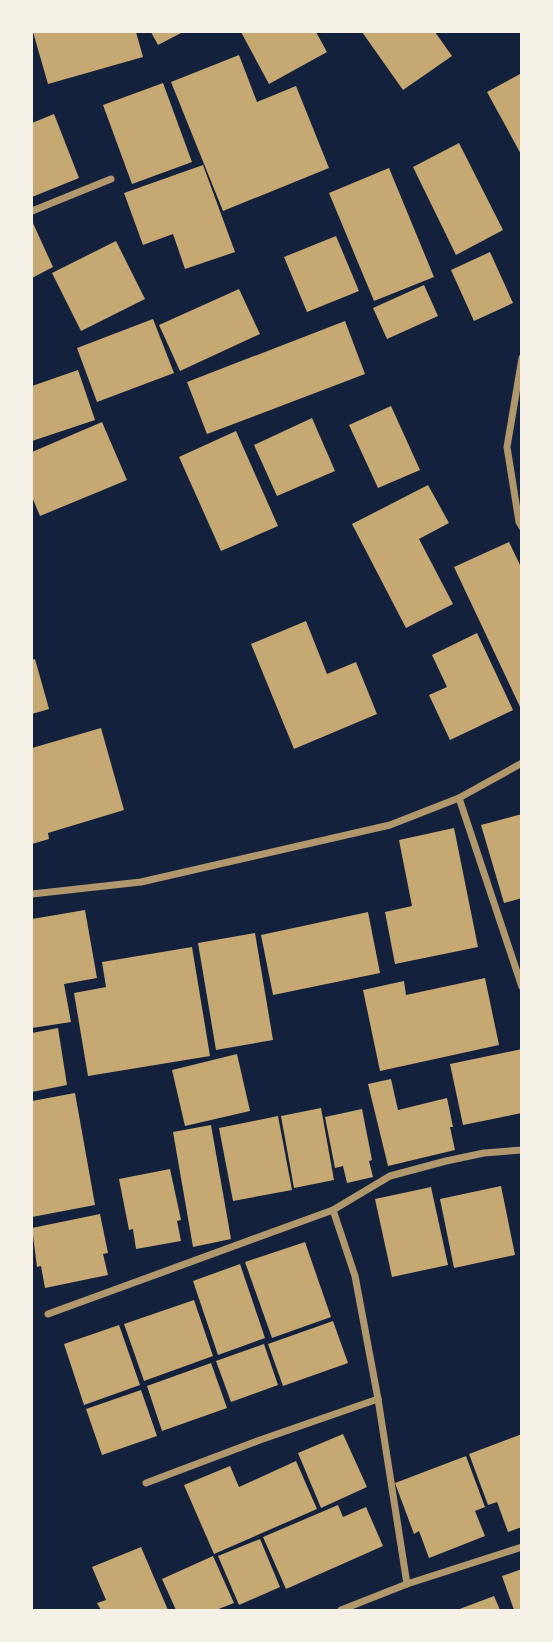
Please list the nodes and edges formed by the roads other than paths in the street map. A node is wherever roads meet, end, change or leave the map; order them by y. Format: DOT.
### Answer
graph roads {
  1 [pos="111,179"];
  2 [pos="32,211"];
  3 [pos="522,358"];
  4 [pos="522,527"];
  5 [pos="522,763"];
  6 [pos="459,798"];
  7 [pos="32,894"];
  8 [pos="522,987"];
  9 [pos="522,1150"];
  10 [pos="333,1210"];
  11 [pos="48,1314"];
  12 [pos="378,1399"];
  13 [pos="146,1483"];
  14 [pos="522,1547"];
  15 [pos="407,1584"];
  16 [pos="341,1611"];
  1 -- 2 [label="street"];
  3 -- 4 [label="street"];
  5 -- 6 [label="street"];
  6 -- 7 [label="street"];
  6 -- 8 [label="street"];
  9 -- 10 [label="street"];
  10 -- 11 [label="street"];
  10 -- 12 [label="street"];
  12 -- 13 [label="street"];
  12 -- 15 [label="street"];
  14 -- 15 [label="street"];
  15 -- 16 [label="street"];
}
